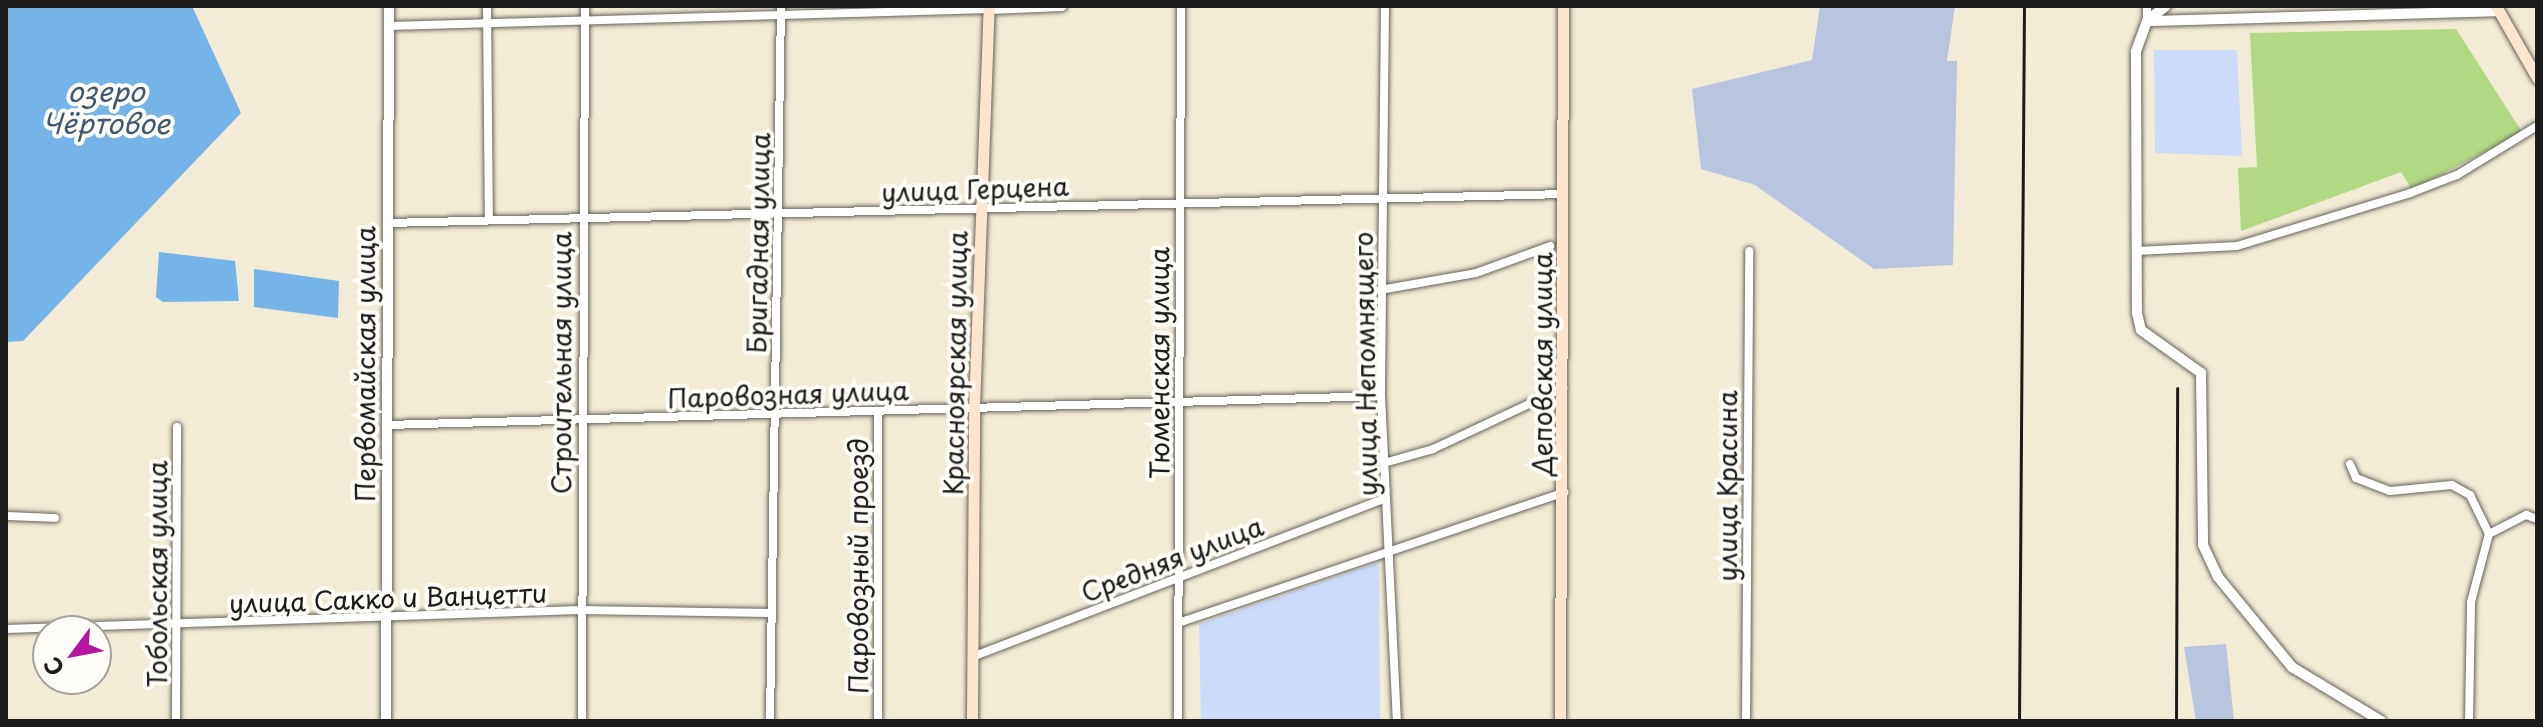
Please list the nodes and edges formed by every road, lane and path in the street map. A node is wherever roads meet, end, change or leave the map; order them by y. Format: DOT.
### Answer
graph roads {
  1 [pos="389,6"];
  2 [pos="487,6"];
  3 [pos="585,6"];
  4 [pos="695,6"];
  5 [pos="1062,6"];
  6 [pos="1181,6"];
  7 [pos="1385,6"];
  8 [pos="1563,6"];
  9 [pos="2147,6"];
  10 [pos="2166,6"];
  11 [pos="2188,6"];
  12 [pos="989,7"];
  13 [pos="2497,9"];
  14 [pos="781,10"];
  15 [pos="2203,15"];
  16 [pos="696,16"];
  17 [pos="2147,21"];
  18 [pos="585,22"];
  19 [pos="487,24"];
  20 [pos="389,26"];
  21 [pos="2537,78"];
  22 [pos="2537,126"];
  23 [pos="1564,194"];
  24 [pos="1382,198"];
  25 [pos="1180,201"];
  26 [pos="981,208"];
  27 [pos="780,216"];
  28 [pos="582,217"];
  29 [pos="489,220"];
  30 [pos="387,223"];
  31 [pos="1550,246"];
  32 [pos="1749,251"];
  33 [pos="2136,251"];
  34 [pos="1380,290"];
  35 [pos="1563,388"];
  36 [pos="1381,396"];
  37 [pos="1180,402"];
  38 [pos="974,408"];
  39 [pos="878,411"];
  40 [pos="774,413"];
  41 [pos="579,420"];
  42 [pos="387,425"];
  43 [pos="177,427"];
  44 [pos="1384,463"];
  45 [pos="2350,464"];
  46 [pos="1565,492"];
  47 [pos="1386,498"];
  48 [pos="6,516"];
  49 [pos="55,518"];
  50 [pos="2537,519"];
  51 [pos="2489,534"];
  52 [pos="1391,549"];
  53 [pos="1177,577"];
  54 [pos="581,610"];
  55 [pos="771,613"];
  56 [pos="388,617"];
  57 [pos="1178,623"];
  58 [pos="176,626"];
  59 [pos="6,629"];
  60 [pos="972,657"];
  61 [pos="176,721"];
  62 [pos="386,721"];
  63 [pos="582,721"];
  64 [pos="770,721"];
  65 [pos="878,721"];
  66 [pos="972,721"];
  67 [pos="1178,721"];
  68 [pos="1397,721"];
  69 [pos="1560,721"];
  70 [pos="1746,721"];
  71 [pos="2381,721"];
  72 [pos="2469,721"];
  1 -- 20 [label="street, Первомайская улица"];
  2 -- 19 [label="street"];
  3 -- 18 [label="street, Строительная улица"];
  4 -- 16 [label="street"];
  5 -- 12 [label="street"];
  6 -- 25 [label="street, Тюменская улица"];
  7 -- 24 [label="street, улица Непомнящего"];
  8 -- 23 [label="main road, Деповская улица"];
  9 -- 17 [label="street"];
  10 -- 17 [label="street"];
  11 -- 15 [label="street"];
  12 -- 14 [label="street"];
  12 -- 26 [label="main road, Красноярская улица"];
  13 -- 15 [label="street"];
  13 -- 21 [label="main road"];
  14 -- 16 [label="street"];
  14 -- 27 [label="street, Бригадная улица"];
  15 -- 17 [label="street"];
  16 -- 18 [label="street"];
  17 -- 33 [label="street"];
  18 -- 19 [label="street"];
  18 -- 28 [label="street, Строительная улица"];
  19 -- 20 [label="street"];
  19 -- 29 [label="street"];
  20 -- 30 [label="street, Первомайская улица"];
  22 -- 33 [label="street"];
  23 -- 24 [label="street, улица Герцена"];
  23 -- 35 [label="main road, Деповская улица"];
  24 -- 25 [label="street, улица Герцена"];
  24 -- 34 [label="street, улица Непомнящего"];
  25 -- 26 [label="street, улица Герцена"];
  25 -- 37 [label="street, Тюменская улица"];
  26 -- 27 [label="street, улица Герцена"];
  26 -- 38 [label="main road, Красноярская улица"];
  27 -- 28 [label="street, улица Герцена"];
  27 -- 40 [label="street, Бригадная улица"];
  28 -- 29 [label="street, улица Герцена"];
  28 -- 41 [label="street, Строительная улица"];
  29 -- 30 [label="street, улица Герцена"];
  30 -- 42 [label="street, Первомайская улица"];
  31 -- 34 [label="street"];
  32 -- 70 [label="street, улица Красина"];
  33 -- 71 [label="street"];
  34 -- 36 [label="street, улица Непомнящего"];
  35 -- 44 [label="street"];
  35 -- 46 [label="main road, Деповская улица"];
  36 -- 37 [label="street, Паровозная улица"];
  36 -- 44 [label="street, улица Непомнящего"];
  37 -- 38 [label="street, Паровозная улица"];
  37 -- 53 [label="street, Тюменская улица"];
  38 -- 39 [label="street, Паровозная улица"];
  38 -- 60 [label="main road, Красноярская улица"];
  39 -- 40 [label="street, Паровозная улица"];
  39 -- 65 [label="street, Паровозный проезд"];
  40 -- 41 [label="street, Паровозная улица"];
  40 -- 55 [label="street, Бригадная улица"];
  41 -- 42 [label="street, Паровозная улица"];
  41 -- 54 [label="street, Строительная улица"];
  42 -- 56 [label="street, Первомайская улица"];
  43 -- 58 [label="street, Тобольская улица"];
  44 -- 47 [label="street, улица Непомнящего"];
  45 -- 51 [label="street"];
  46 -- 52 [label="street"];
  46 -- 69 [label="main road, Деповская улица"];
  47 -- 52 [label="street, улица Непомнящего"];
  47 -- 53 [label="street, Средняя улица"];
  48 -- 49 [label="street"];
  50 -- 51 [label="street"];
  51 -- 72 [label="street"];
  52 -- 57 [label="street"];
  52 -- 68 [label="street, улица Непомнящего"];
  53 -- 57 [label="street, Тюменская улица"];
  53 -- 60 [label="street, Средняя улица"];
  54 -- 55 [label="street, улица Сакко и Ванцетти"];
  54 -- 56 [label="street, улица Сакко и Ванцетти"];
  54 -- 63 [label="street, Строительная улица"];
  55 -- 64 [label="street, Бригадная улица"];
  56 -- 58 [label="street, улица Сакко и Ванцетти"];
  56 -- 62 [label="street, Первомайская улица"];
  57 -- 67 [label="street, Тюменская улица"];
  58 -- 59 [label="street, улица Сакко и Ванцетти"];
  58 -- 61 [label="street, Тобольская улица"];
  60 -- 66 [label="main road, Красноярская улица"];
}
